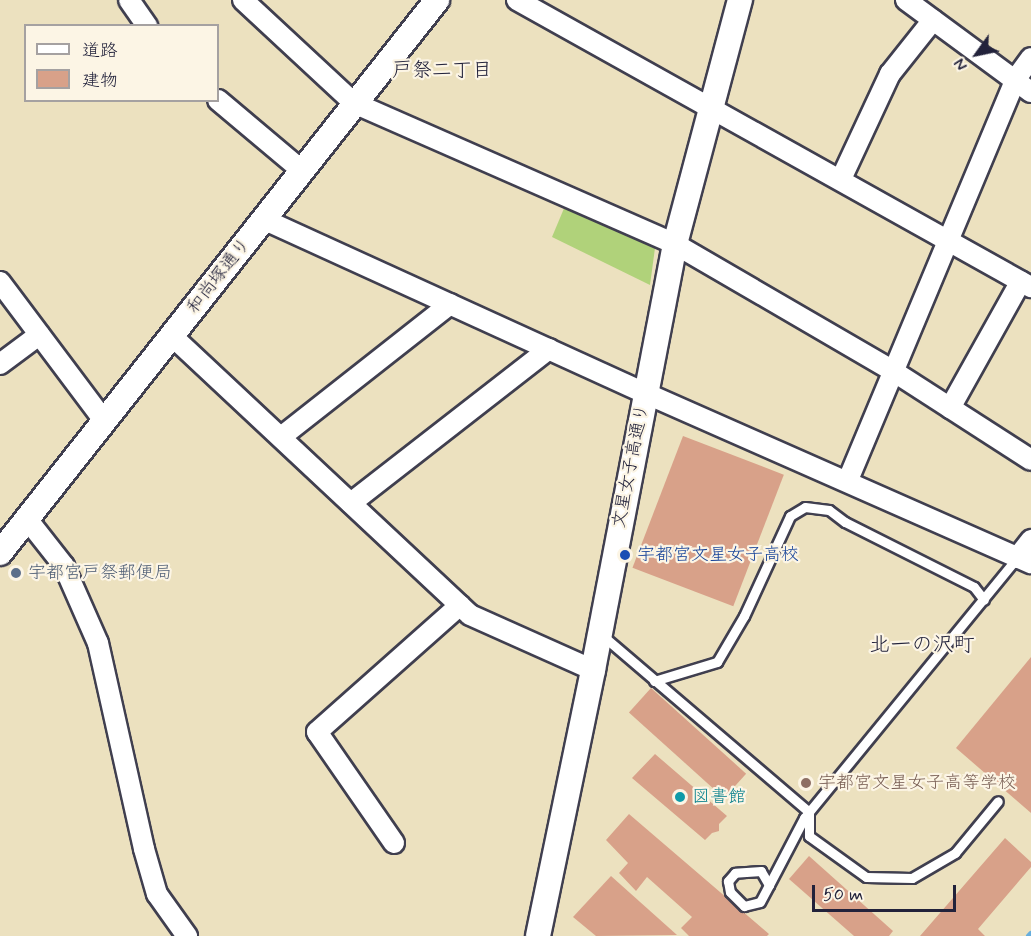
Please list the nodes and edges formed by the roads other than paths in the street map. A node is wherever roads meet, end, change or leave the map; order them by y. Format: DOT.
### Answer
graph roads {
  1 [pos="129,0"];
  2 [pos="243,0"];
  3 [pos="437,0"];
  4 [pos="517,0"];
  5 [pos="740,0"];
  6 [pos="906,0"];
  7 [pos="933,20"];
  8 [pos="146,24"];
  9 [pos="1031,58"];
  10 [pos="1015,80"];
  11 [pos="1031,92"];
  12 [pos="219,101"];
  13 [pos="354,103"];
  14 [pos="711,109"];
  15 [pos="301,170"];
  16 [pos="841,179"];
  17 [pos="263,219"];
  18 [pos="947,239"];
  19 [pos="675,244"];
  20 [pos="0,282"];
  21 [pos="1026,284"];
  22 [pos="450,304"];
  23 [pos="39,335"];
  24 [pos="172,336"];
  25 [pos="549,349"];
  26 [pos="0,364"];
  27 [pos="893,371"];
  28 [pos="645,393"];
  29 [pos="951,408"];
  30 [pos="105,422"];
  31 [pos="280,437"];
  32 [pos="1031,460"];
  33 [pos="848,480"];
  34 [pos="351,503"];
  35 [pos="27,519"];
  36 [pos="1031,540"];
  37 [pos="0,553"];
  38 [pos="1024,560"];
  39 [pos="984,600"];
  40 [pos="460,605"];
  41 [pos="599,632"];
  42 [pos="593,670"];
  43 [pos="654,681"];
  44 [pos="998,801"];
  45 [pos="809,812"];
  46 [pos="394,843"];
  47 [pos="770,885"];
  48 [pos="187,936"];
  49 [pos="538,936"];
  1 -- 8 [label="street"];
  2 -- 13 [label="street"];
  3 -- 13 [label="street, 和尚塚通り"];
  4 -- 14 [label="street"];
  5 -- 14 [label="street, 文星女子高通り"];
  6 -- 7 [label="street"];
  7 -- 10 [label="street"];
  7 -- 16 [label="street"];
  9 -- 10 [label="street"];
  10 -- 11 [label="street"];
  10 -- 18 [label="street"];
  12 -- 15 [label="street"];
  13 -- 15 [label="street, 和尚塚通り"];
  13 -- 19 [label="street"];
  14 -- 16 [label="street"];
  14 -- 19 [label="street, 文星女子高通り"];
  15 -- 17 [label="street, 和尚塚通り"];
  16 -- 18 [label="street"];
  17 -- 22 [label="street"];
  17 -- 24 [label="street, 和尚塚通り"];
  18 -- 21 [label="street"];
  18 -- 27 [label="street"];
  19 -- 27 [label="street"];
  19 -- 28 [label="street, 文星女子高通り"];
  20 -- 23 [label="street"];
  21 -- 29 [label="street"];
  22 -- 25 [label="street"];
  22 -- 31 [label="street"];
  23 -- 26 [label="street"];
  23 -- 30 [label="street"];
  24 -- 30 [label="street, 和尚塚通り"];
  24 -- 31 [label="street"];
  25 -- 28 [label="street"];
  25 -- 34 [label="street"];
  27 -- 29 [label="street"];
  27 -- 33 [label="street"];
  28 -- 33 [label="street"];
  28 -- 41 [label="street, 文星女子高通り"];
  29 -- 32 [label="street"];
  30 -- 35 [label="street, 和尚塚通り"];
  31 -- 34 [label="street"];
  33 -- 38 [label="street"];
  34 -- 40 [label="street"];
  35 -- 37 [label="street, 和尚塚通り"];
  35 -- 48 [label="street"];
  36 -- 38 [label="street"];
  38 -- 39 [label="lane"];
  39 -- 43 [label="lane"];
  39 -- 45 [label="lane"];
  40 -- 42 [label="street"];
  40 -- 46 [label="street"];
  41 -- 42 [label="street, 文星女子高通り"];
  41 -- 43 [label="lane"];
  42 -- 49 [label="street, 文星女子高通り"];
  43 -- 45 [label="lane"];
  44 -- 45 [label="lane"];
  45 -- 47 [label="lane"];
  47 -- 47 [label="lane"];
}
